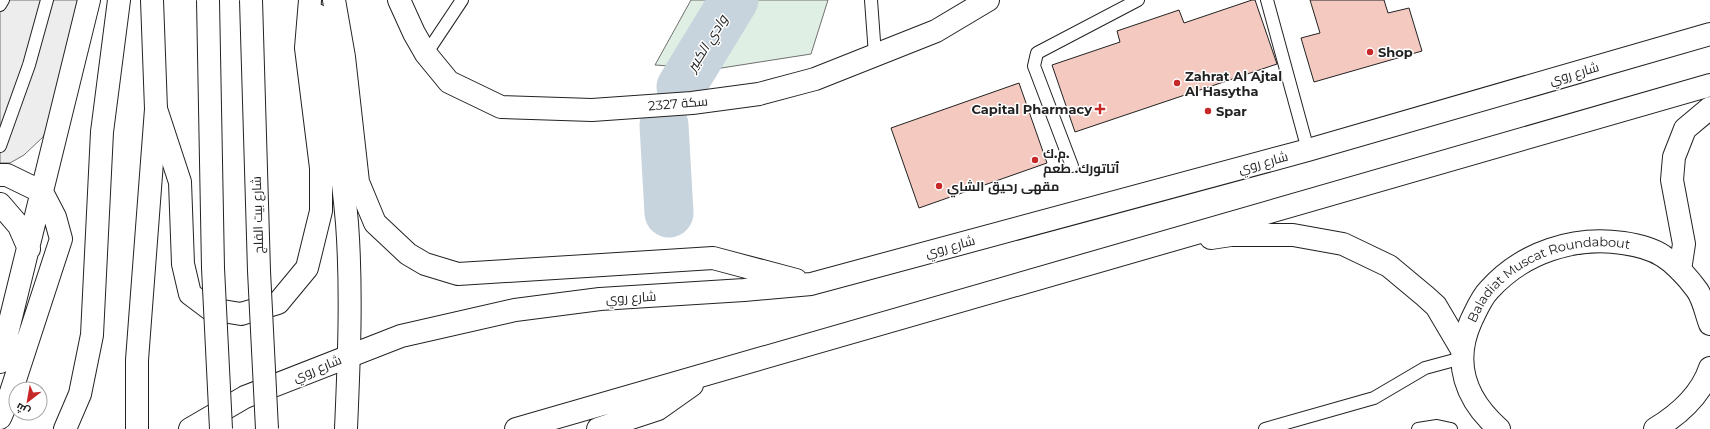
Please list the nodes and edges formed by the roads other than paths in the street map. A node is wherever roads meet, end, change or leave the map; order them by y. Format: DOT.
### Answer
graph roads {
  1 [pos="3,0"];
  2 [pos="47,0"];
  3 [pos="89,0"];
  4 [pos="119,0"];
  5 [pos="152,0"];
  6 [pos="208,0"];
  7 [pos="251,0"];
  8 [pos="310,0"];
  9 [pos="314,0"];
  10 [pos="334,0"];
  11 [pos="399,0"];
  12 [pos="462,0"];
  13 [pos="871,0"];
  14 [pos="988,0"];
  15 [pos="1138,0"];
  16 [pos="1267,0"];
  17 [pos="0,5"];
  18 [pos="1710,34"];
  19 [pos="426,54"];
  20 [pos="875,55"];
  21 [pos="1710,84"];
  22 [pos="1710,108"];
  23 [pos="156,109"];
  24 [pos="0,146"];
  25 [pos="1308,150"];
  26 [pos="1072,166"];
  27 [pos="0,175"];
  28 [pos="42,192"];
  29 [pos="0,204"];
  30 [pos="1142,247"];
  31 [pos="29,248"];
  32 [pos="1680,270"];
  33 [pos="811,284"];
  34 [pos="1704,294"];
  35 [pos="1710,324"];
  36 [pos="1462,354"];
  37 [pos="349,355"];
  38 [pos="0,362"];
  39 [pos="1710,368"];
  40 [pos="706,375"];
  41 [pos="1710,387"];
  42 [pos="1471,397"];
  43 [pos="1691,401"];
  44 [pos="0,418"];
  45 [pos="65,429"];
  46 [pos="136,429"];
  47 [pos="190,429"];
  48 [pos="221,429"];
  49 [pos="267,429"];
  50 [pos="346,429"];
  51 [pos="516,429"];
  52 [pos="598,429"];
  53 [pos="1265,429"];
  54 [pos="1418,429"];
  55 [pos="1451,429"];
  56 [pos="1474,429"];
  57 [pos="1499,429"];
  58 [pos="1655,429"];
  1 -- 17 [label="lane"];
  2 -- 24 [label="lane"];
  3 -- 28 [label="main road"];
  4 -- 45 [label="main road"];
  5 -- 23 [label="main road"];
  6 -- 48 [label="main road, bridge"];
  7 -- 49 [label="main road, شارع بيت الفلج, bridge"];
  8 -- 23 [label="main road"];
  9 -- 37 [label="main road"];
  10 -- 33 [label="main road"];
  11 -- 19 [label="main road, سكة 2327"];
  12 -- 19 [label="lane"];
  13 -- 20 [label="lane"];
  14 -- 20 [label="main road, سكة 2327"];
  15 -- 26 [label="lane"];
  16 -- 25 [label="lane"];
  18 -- 25 [label="main road, شارع روي"];
  19 -- 20 [label="main road, سكة 2327"];
  21 -- 30 [label="main road"];
  22 -- 32 [label="main road"];
  23 -- 46 [label="main road"];
  25 -- 33 [label="main road, شارع روي"];
  27 -- 28 [label="main road"];
  28 -- 31 [label="main road"];
  28 -- 44 [label="main road"];
  29 -- 31 [label="main road"];
  30 -- 36 [label="main road"];
  30 -- 40 [label="main road"];
  31 -- 38 [label="main road"];
  32 -- 34 [label="main road, Baladiat Muscat Roundabout"];
  32 -- 36 [label="main road, Baladiat Muscat Roundabout"];
  33 -- 37 [label="main road, شارع روي"];
  34 -- 35 [label="main road, Baladiat Muscat Roundabout"];
  36 -- 42 [label="main road, Baladiat Muscat Roundabout"];
  36 -- 53 [label="lane"];
  37 -- 47 [label="main road, شارع روي"];
  37 -- 50 [label="main road"];
  39 -- 43 [label="main road"];
  40 -- 51 [label="main road"];
  40 -- 52 [label="main road"];
  41 -- 43 [label="main road"];
  42 -- 56 [label="main road"];
  42 -- 57 [label="main road, Baladiat Muscat Roundabout"];
  43 -- 58 [label="main road"];
  54 -- 55 [label="lane"];
}
